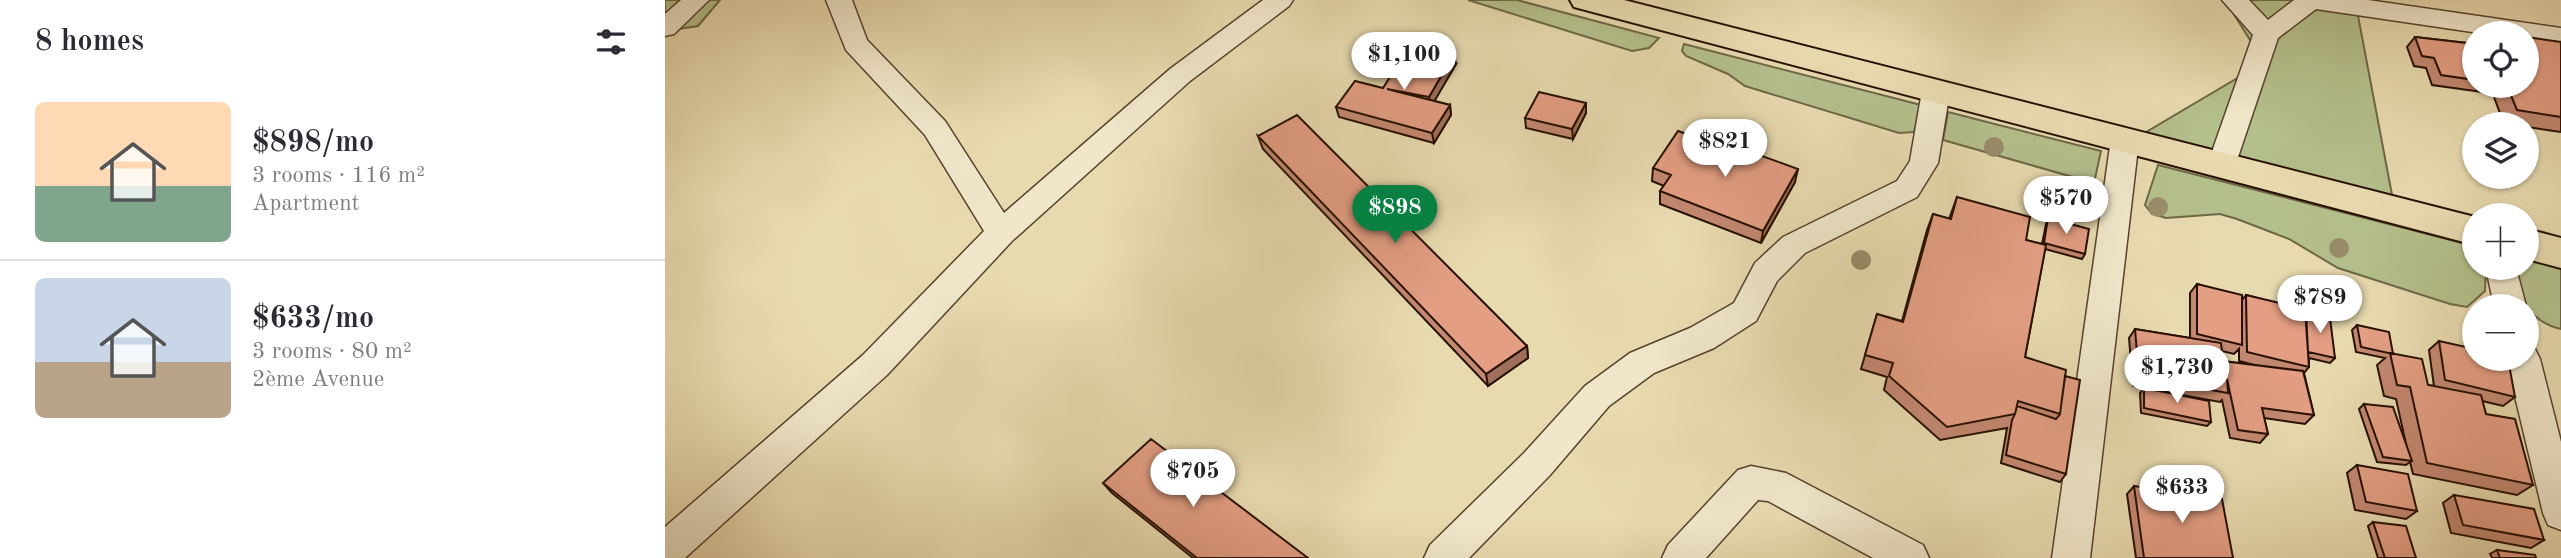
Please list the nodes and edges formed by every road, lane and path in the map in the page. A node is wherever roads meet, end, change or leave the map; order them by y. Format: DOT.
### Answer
graph roads {
  1 [pos="696,0"];
  2 [pos="839,0"];
  3 [pos="1280,0"];
  4 [pos="1585,0"];
  5 [pos="2235,0"];
  6 [pos="2312,0"];
  7 [pos="665,28"];
  8 [pos="2266,34"];
  9 [pos="2561,37"];
  10 [pos="1936,91"];
  11 [pos="2125,139"];
  12 [pos="2221,166"];
  13 [pos="2462,227"];
  14 [pos="1000,233"];
  15 [pos="2539,247"];
  16 [pos="2561,253"];
  17 [pos="2526,371"];
  18 [pos="2561,513"];
  19 [pos="665,551"];
  20 [pos="1443,558"];
  21 [pos="1681,558"];
  22 [pos="1910,558"];
  23 [pos="2071,558"];
  1 -- 7 [label="street"];
  2 -- 14 [label="street"];
  3 -- 14 [label="street"];
  4 -- 10 [label="main road"];
  5 -- 8 [label="street"];
  6 -- 8 [label="street"];
  6 -- 9 [label="street"];
  8 -- 12 [label="street"];
  10 -- 11 [label="main road"];
  10 -- 20 [label="street"];
  11 -- 12 [label="main road"];
  11 -- 23 [label="street"];
  12 -- 13 [label="main road"];
  14 -- 19 [label="street"];
  15 -- 16 [label="main road"];
  17 -- 18 [label="street"];
  21 -- 22 [label="street"];
}
